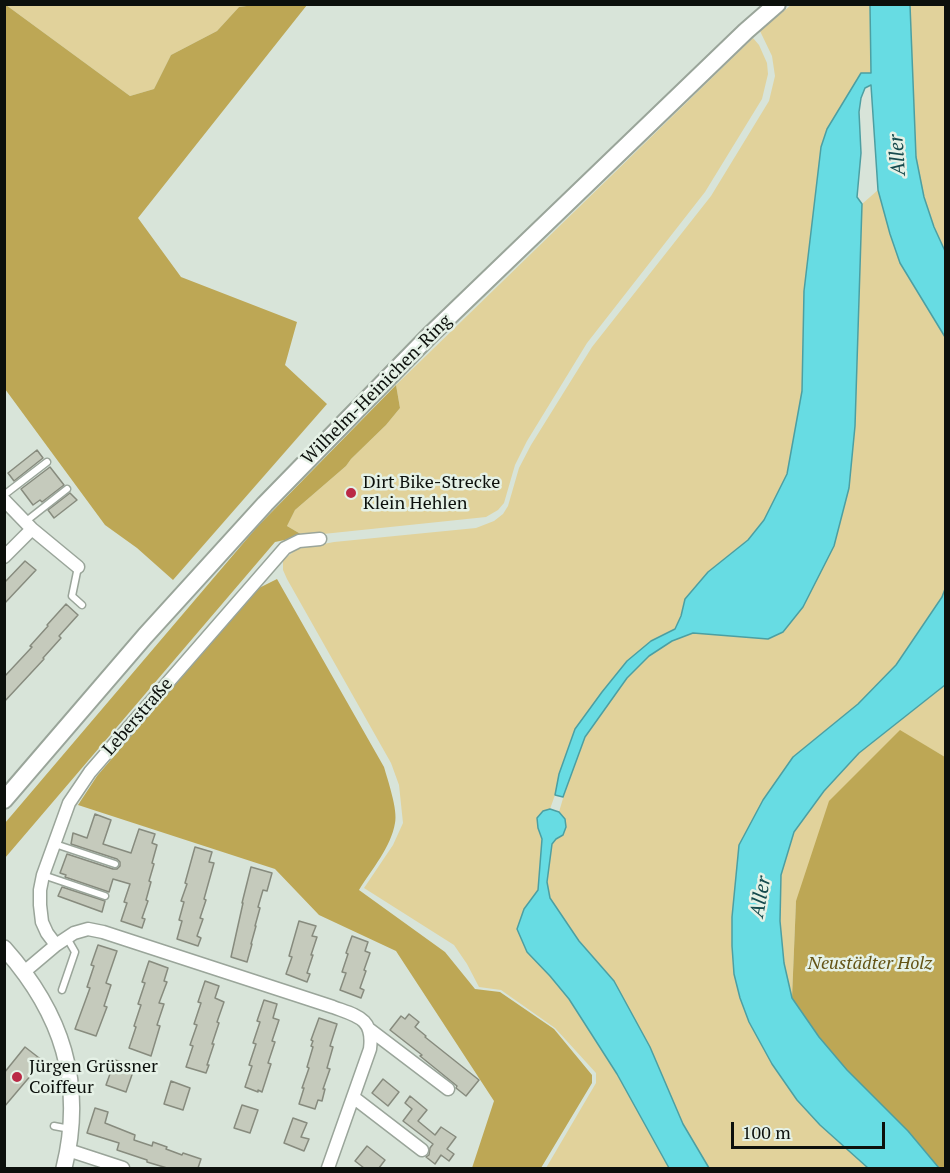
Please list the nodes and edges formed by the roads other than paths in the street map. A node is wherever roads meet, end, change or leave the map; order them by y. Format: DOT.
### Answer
graph roads {
  1 [pos="777,4"];
  2 [pos="47,462"];
  3 [pos="67,489"];
  4 [pos="4,495"];
  5 [pos="4,500"];
  6 [pos="28,525"];
  7 [pos="320,539"];
  8 [pos="4,557"];
  9 [pos="78,567"];
  10 [pos="82,604"];
  11 [pos="4,800"];
  12 [pos="54,844"];
  13 [pos="115,864"];
  14 [pos="43,875"];
  15 [pos="105,897"];
  16 [pos="66,937"];
  17 [pos="56,945"];
  18 [pos="4,948"];
  19 [pos="24,972"];
  20 [pos="62,990"];
  21 [pos="369,1029"];
  22 [pos="448,1089"];
  23 [pos="352,1097"];
  24 [pos="54,1126"];
  25 [pos="70,1129"];
  26 [pos="68,1150"];
  27 [pos="422,1150"];
  28 [pos="64,1168"];
  29 [pos="123,1168"];
  30 [pos="333,1168"];
  1 -- 11 [label="main road, Wilhelm-Heinichen-Ring"];
  2 -- 4 [label="lane"];
  3 -- 6 [label="lane"];
  5 -- 6 [label="street"];
  6 -- 8 [label="street"];
  6 -- 9 [label="street"];
  7 -- 12 [label="street, Leberstraße"];
  9 -- 10 [label="lane"];
  12 -- 13 [label="lane"];
  12 -- 14 [label="street, Leberstraße"];
  14 -- 15 [label="lane"];
  14 -- 17 [label="street, Leberstraße"];
  16 -- 17 [label="street"];
  16 -- 20 [label="lane"];
  16 -- 21 [label="street"];
  17 -- 19 [label="street"];
  18 -- 19 [label="street"];
  19 -- 25 [label="street"];
  21 -- 22 [label="street"];
  21 -- 23 [label="street"];
  23 -- 27 [label="street"];
  23 -- 30 [label="street"];
  24 -- 25 [label="lane"];
  25 -- 26 [label="street"];
  26 -- 28 [label="street"];
  26 -- 29 [label="street"];
}
